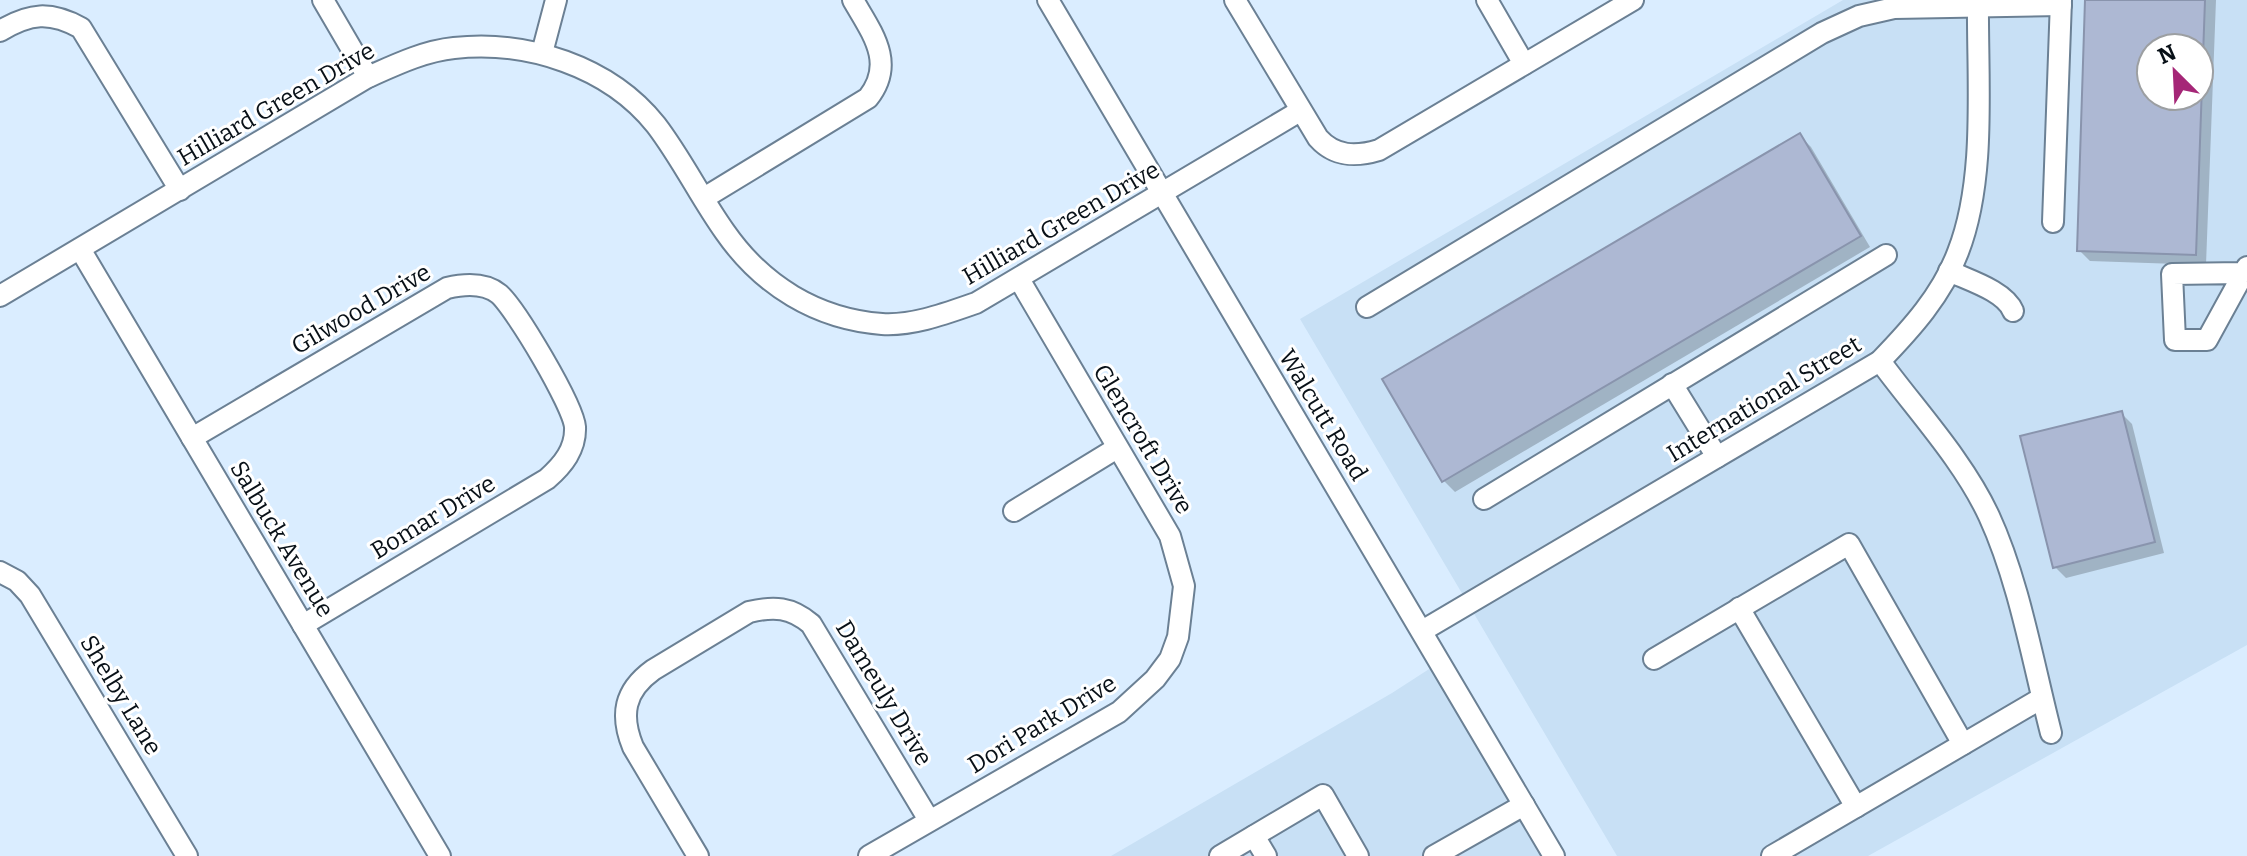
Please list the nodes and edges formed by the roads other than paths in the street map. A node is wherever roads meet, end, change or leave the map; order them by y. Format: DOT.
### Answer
graph roads {
  1 [pos="323,0"];
  2 [pos="556,0"];
  3 [pos="853,0"];
  4 [pos="1048,0"];
  5 [pos="1235,0"];
  6 [pos="1487,0"];
  7 [pos="1633,0"];
  8 [pos="1978,2"];
  9 [pos="2061,3"];
  10 [pos="0,31"];
  11 [pos="542,53"];
  12 [pos="1524,64"];
  13 [pos="368,77"];
  14 [pos="1300,111"];
  15 [pos="180,190"];
  16 [pos="1163,195"];
  17 [pos="704,198"];
  18 [pos="2053,222"];
  19 [pos="80,249"];
  20 [pos="1886,255"];
  21 [pos="1949,271"];
  22 [pos="1019,279"];
  23 [pos="0,296"];
  24 [pos="1367,307"];
  25 [pos="2013,311"];
  26 [pos="1880,361"];
  27 [pos="1672,384"];
  28 [pos="192,438"];
  29 [pos="574,439"];
  30 [pos="1117,448"];
  31 [pos="1717,457"];
  32 [pos="1484,499"];
  33 [pos="1014,511"];
  34 [pos="0,572"];
  35 [pos="1739,608"];
  36 [pos="303,625"];
  37 [pos="1422,631"];
  38 [pos="1178,637"];
  39 [pos="1654,659"];
  40 [pos="2042,698"];
  41 [pos="2051,733"];
  42 [pos="1963,744"];
  43 [pos="1524,805"];
  44 [pos="1856,807"];
  45 [pos="929,820"];
  46 [pos="1254,836"];
  47 [pos="187,856"];
  48 [pos="440,856"];
  49 [pos="698,856"];
  50 [pos="869,856"];
  51 [pos="1220,856"];
  52 [pos="1266,856"];
  53 [pos="1358,856"];
  54 [pos="1434,856"];
  55 [pos="1554,856"];
  56 [pos="1772,856"];
  1 -- 13 [label="street"];
  2 -- 11 [label="street"];
  3 -- 17 [label="street"];
  4 -- 16 [label="street, Walcutt Road"];
  5 -- 14 [label="street"];
  6 -- 12 [label="street"];
  7 -- 12 [label="street"];
  8 -- 9 [label="street"];
  8 -- 21 [label="street, International Street"];
  8 -- 24 [label="street"];
  9 -- 18 [label="street"];
  10 -- 15 [label="street"];
  11 -- 13 [label="street, Hilliard Green Drive"];
  11 -- 17 [label="street, Hilliard Green Drive"];
  12 -- 14 [label="street"];
  13 -- 15 [label="street, Hilliard Green Drive"];
  14 -- 16 [label="street, Hilliard Green Drive"];
  15 -- 19 [label="street, Hilliard Green Drive"];
  16 -- 22 [label="street, Hilliard Green Drive"];
  16 -- 37 [label="street, Walcutt Road"];
  17 -- 22 [label="street, Hilliard Green Drive"];
  19 -- 23 [label="street, Hilliard Green Drive"];
  19 -- 28 [label="street, Salbuck Avenue"];
  20 -- 27 [label="street"];
  21 -- 25 [label="street"];
  21 -- 26 [label="street, International Street"];
  22 -- 30 [label="street, Glencroft Drive"];
  26 -- 31 [label="street, International Street"];
  26 -- 40 [label="street"];
  27 -- 31 [label="street"];
  27 -- 32 [label="street"];
  28 -- 29 [label="street, Gilwood Drive"];
  28 -- 36 [label="street, Salbuck Avenue"];
  29 -- 36 [label="street, Bomar Drive"];
  30 -- 33 [label="street"];
  30 -- 38 [label="street, Glencroft Drive"];
  31 -- 37 [label="street, International Street"];
  34 -- 47 [label="street, Shelby Lane"];
  35 -- 39 [label="street"];
  35 -- 42 [label="street"];
  35 -- 44 [label="street"];
  36 -- 48 [label="street, Salbuck Avenue"];
  37 -- 43 [label="street, Walcutt Road"];
  38 -- 45 [label="street, Dori Park Drive"];
  40 -- 41 [label="street"];
  40 -- 42 [label="street"];
  42 -- 44 [label="street"];
  43 -- 54 [label="street"];
  43 -- 55 [label="street, Walcutt Road"];
  44 -- 56 [label="street"];
  45 -- 49 [label="street, Dameuly Drive"];
  45 -- 50 [label="street, Dori Park Drive"];
  46 -- 51 [label="street"];
  46 -- 52 [label="street"];
  46 -- 53 [label="street"];
}
